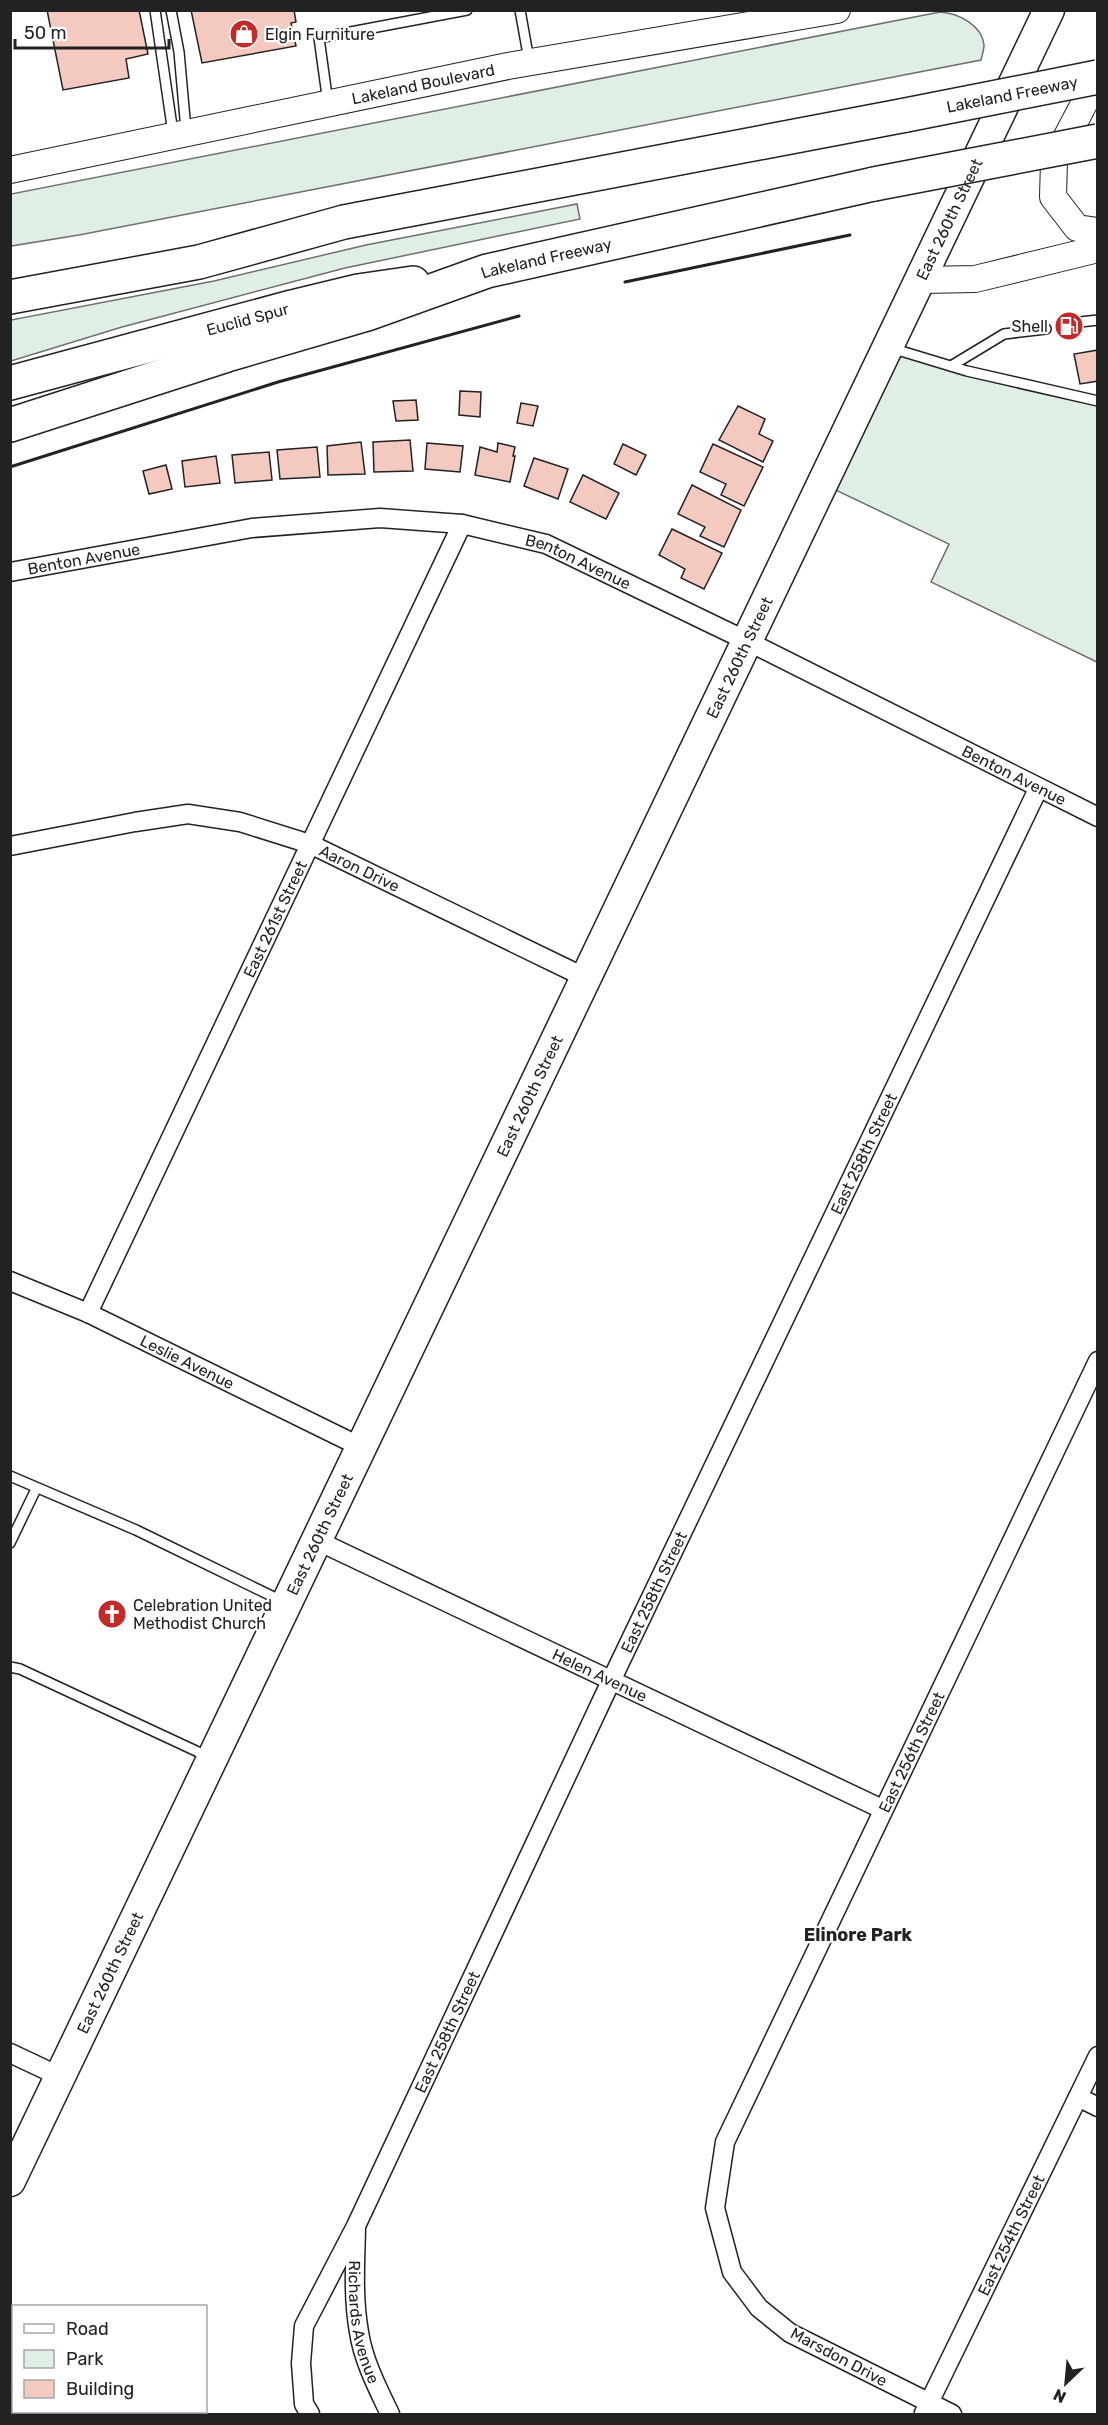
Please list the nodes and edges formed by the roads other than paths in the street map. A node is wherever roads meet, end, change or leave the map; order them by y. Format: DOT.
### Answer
graph roads {
  1 [pos="154,10"];
  2 [pos="171,10"];
  3 [pos="467,10"];
  4 [pos="520,10"];
  5 [pos="837,10"];
  6 [pos="1049,10"];
  7 [pos="529,63"];
  8 [pos="1098,77"];
  9 [pos="328,103"];
  10 [pos="180,134"];
  11 [pos="1098,141"];
  12 [pos="10,170"];
  13 [pos="344,222"];
  14 [pos="1097,247"];
  15 [pos="487,271"];
  16 [pos="10,275"];
  17 [pos="921,280"];
  18 [pos="10,297"];
  19 [pos="1098,320"];
  20 [pos="1080,322"];
  21 [pos="1046,328"];
  22 [pos="889,347"];
  23 [pos="951,366"];
  24 [pos="10,383"];
  25 [pos="1098,401"];
  26 [pos="10,425"];
  27 [pos="462,524"];
  28 [pos="10,572"];
  29 [pos="747,641"];
  30 [pos="1038,789"];
  31 [pos="1098,817"];
  32 [pos="310,844"];
  33 [pos="10,846"];
  34 [pos="586,978"];
  35 [pos="10,1281"];
  36 [pos="88,1313"];
  37 [pos="1098,1360"];
  38 [pos="363,1448"];
  39 [pos="10,1476"];
  40 [pos="36,1489"];
  41 [pos="318,1541"];
  42 [pos="10,1543"];
  43 [pos="288,1604"];
  44 [pos="10,1667"];
  45 [pos="611,1681"];
  46 [pos="213,1759"];
  47 [pos="882,1809"];
  48 [pos="10,2053"];
  49 [pos="1098,2056"];
  50 [pos="62,2077"];
  51 [pos="1078,2097"];
  52 [pos="1098,2107"];
  53 [pos="725,2142"];
  54 [pos="10,2181"];
  55 [pos="356,2226"];
  56 [pos="307,2409"];
  57 [pos="926,2409"];
  58 [pos="390,2415"];
  59 [pos="952,2415"];
  1 -- 10 [label="lane"];
  2 -- 10 [label="lane"];
  3 -- 9 [label="lane"];
  4 -- 7 [label="lane"];
  5 -- 7 [label="street, Lakeland Boulevard"];
  6 -- 17 [label="main road, East 260th Street"];
  7 -- 9 [label="street, Lakeland Boulevard"];
  8 -- 13 [label="highway, Lakeland Freeway, bridge"];
  8 -- 14 [label="street"];
  9 -- 10 [label="street, Lakeland Boulevard"];
  10 -- 12 [label="street, Lakeland Boulevard"];
  11 -- 15 [label="highway, Lakeland Freeway, bridge"];
  13 -- 16 [label="highway"];
  13 -- 18 [label="highway, Lakeland Freeway"];
  14 -- 17 [label="street"];
  15 -- 24 [label="highway, Euclid Spur"];
  15 -- 26 [label="highway, Lakeland Freeway"];
  17 -- 22 [label="main road, East 260th Street"];
  19 -- 20 [label="lane"];
  21 -- 23 [label="lane"];
  22 -- 23 [label="lane"];
  22 -- 29 [label="main road, East 260th Street"];
  23 -- 25 [label="lane"];
  27 -- 28 [label="street, Benton Avenue"];
  27 -- 29 [label="street, Benton Avenue"];
  27 -- 32 [label="street, East 261st Street"];
  29 -- 30 [label="street, Benton Avenue"];
  29 -- 34 [label="main road, East 260th Street"];
  30 -- 31 [label="street, Benton Avenue"];
  30 -- 45 [label="street, East 258th Street"];
  32 -- 33 [label="street, Aaron Drive"];
  32 -- 34 [label="street, Aaron Drive"];
  32 -- 36 [label="street, East 261st Street"];
  34 -- 38 [label="main road, East 260th Street"];
  35 -- 36 [label="street, Leslie Avenue"];
  36 -- 38 [label="street, Leslie Avenue"];
  37 -- 47 [label="street, East 256th Street"];
  38 -- 41 [label="main road, East 260th Street"];
  39 -- 40 [label="lane"];
  40 -- 42 [label="lane"];
  40 -- 43 [label="lane"];
  41 -- 43 [label="main road, East 260th Street"];
  41 -- 45 [label="street, Helen Avenue"];
  43 -- 46 [label="main road, East 260th Street"];
  44 -- 46 [label="lane"];
  45 -- 47 [label="street, Helen Avenue"];
  45 -- 55 [label="street, East 258th Street"];
  46 -- 50 [label="main road, East 260th Street"];
  47 -- 53 [label="street, East 256th Street"];
  48 -- 50 [label="street"];
  49 -- 51 [label="street, East 254th Street"];
  50 -- 54 [label="main road, East 260th Street"];
  51 -- 52 [label="street"];
  51 -- 57 [label="street, East 254th Street"];
  53 -- 57 [label="street, Marsdon Drive"];
  55 -- 56 [label="street, East 258th Street"];
  55 -- 58 [label="street, Richards Avenue"];
  57 -- 59 [label="street, Marsdon Drive"];
}
